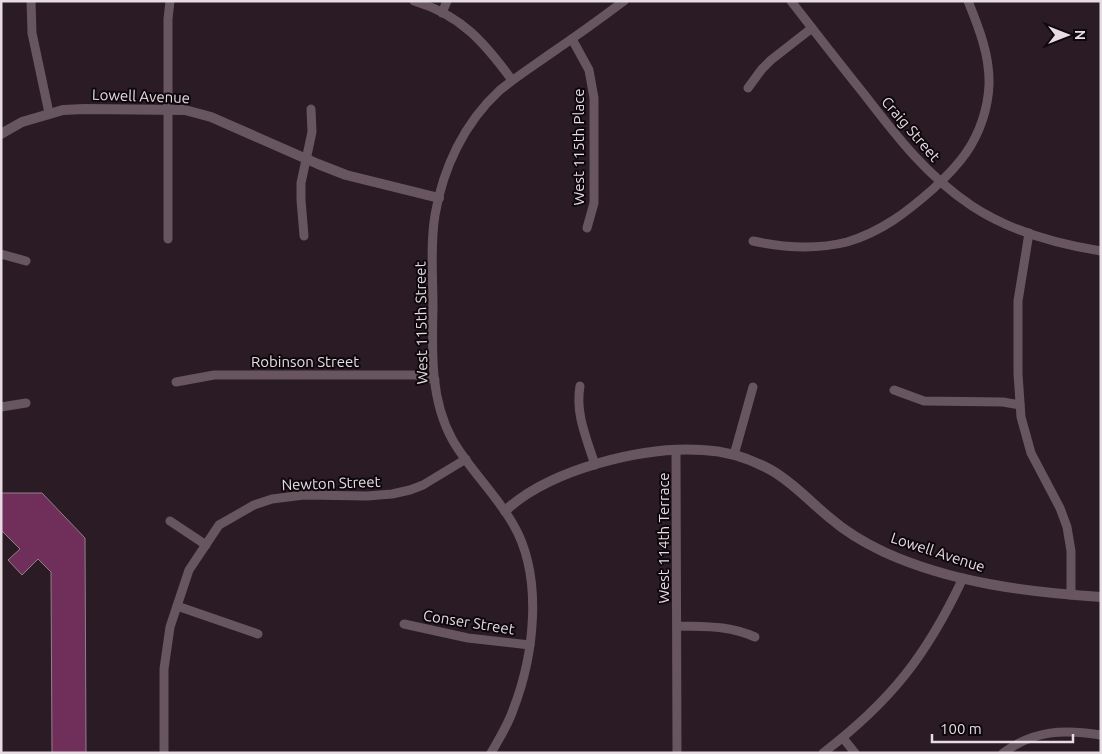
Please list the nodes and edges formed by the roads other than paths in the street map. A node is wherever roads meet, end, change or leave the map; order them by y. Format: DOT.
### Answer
graph roads {
  1 [pos="31,1"];
  2 [pos="170,1"];
  3 [pos="414,1"];
  4 [pos="447,1"];
  5 [pos="791,1"];
  6 [pos="968,1"];
  7 [pos="622,2"];
  8 [pos="442,13"];
  9 [pos="812,28"];
  10 [pos="572,39"];
  11 [pos="512,80"];
  12 [pos="748,88"];
  13 [pos="168,109"];
  14 [pos="311,109"];
  15 [pos="49,113"];
  16 [pos="1,134"];
  17 [pos="306,158"];
  18 [pos="941,182"];
  19 [pos="439,198"];
  20 [pos="587,228"];
  21 [pos="1029,233"];
  22 [pos="304,236"];
  23 [pos="168,240"];
  24 [pos="753,241"];
  25 [pos="1101,251"];
  26 [pos="1,254"];
  27 [pos="26,261"];
  28 [pos="435,380"];
  29 [pos="176,382"];
  30 [pos="580,386"];
  31 [pos="753,387"];
  32 [pos="894,390"];
  33 [pos="26,403"];
  34 [pos="1020,405"];
  35 [pos="1,407"];
  36 [pos="676,450"];
  37 [pos="734,455"];
  38 [pos="466,459"];
  39 [pos="595,465"];
  40 [pos="505,511"];
  41 [pos="170,521"];
  42 [pos="206,545"];
  43 [pos="963,578"];
  44 [pos="1072,595"];
  45 [pos="1101,597"];
  46 [pos="177,606"];
  47 [pos="404,624"];
  48 [pos="677,626"];
  49 [pos="258,634"];
  50 [pos="754,637"];
  51 [pos="530,645"];
  52 [pos="1101,735"];
  53 [pos="843,738"];
  54 [pos="164,753"];
  55 [pos="491,753"];
  56 [pos="677,753"];
  57 [pos="824,753"];
  58 [pos="855,753"];
  59 [pos="1003,753"];
  1 -- 15 [label="street"];
  2 -- 13 [label="street"];
  3 -- 8 [label="street"];
  4 -- 8 [label="street"];
  5 -- 9 [label="street, Craig Street"];
  6 -- 18 [label="street"];
  7 -- 10 [label="street, West 115th Street"];
  8 -- 11 [label="street"];
  9 -- 12 [label="street"];
  9 -- 18 [label="street, Craig Street"];
  10 -- 11 [label="street, West 115th Street"];
  10 -- 20 [label="street, West 115th Place"];
  11 -- 19 [label="street, West 115th Street"];
  13 -- 15 [label="street, Lowell Avenue"];
  13 -- 17 [label="street, Lowell Avenue"];
  13 -- 23 [label="street"];
  14 -- 17 [label="street"];
  15 -- 16 [label="street, Lowell Avenue"];
  17 -- 19 [label="street, Lowell Avenue"];
  17 -- 22 [label="street"];
  18 -- 21 [label="street, Craig Street"];
  18 -- 24 [label="street"];
  19 -- 28 [label="street, West 115th Street"];
  21 -- 25 [label="street, Craig Street"];
  21 -- 34 [label="street"];
  26 -- 27 [label="street"];
  28 -- 29 [label="street, Robinson Street"];
  28 -- 38 [label="street, West 115th Street"];
  30 -- 39 [label="street"];
  31 -- 37 [label="street"];
  32 -- 34 [label="street"];
  33 -- 35 [label="street"];
  34 -- 44 [label="street"];
  36 -- 37 [label="street, Lowell Avenue"];
  36 -- 39 [label="street, Lowell Avenue"];
  36 -- 48 [label="street, West 114th Terrace"];
  37 -- 43 [label="street, Lowell Avenue"];
  38 -- 40 [label="street, West 115th Street"];
  38 -- 42 [label="street, Newton Street"];
  39 -- 40 [label="street, Lowell Avenue"];
  40 -- 51 [label="street, West 115th Street"];
  41 -- 42 [label="street"];
  42 -- 46 [label="street, Newton Street"];
  43 -- 44 [label="street, Lowell Avenue"];
  43 -- 53 [label="street"];
  44 -- 45 [label="street, Lowell Avenue"];
  46 -- 49 [label="street"];
  46 -- 54 [label="street, Newton Street"];
  47 -- 51 [label="street, Conser Street"];
  48 -- 50 [label="street"];
  48 -- 56 [label="street, West 114th Terrace"];
  51 -- 55 [label="street, West 115th Street"];
  52 -- 59 [label="street"];
  53 -- 57 [label="street"];
  53 -- 58 [label="street"];
}
